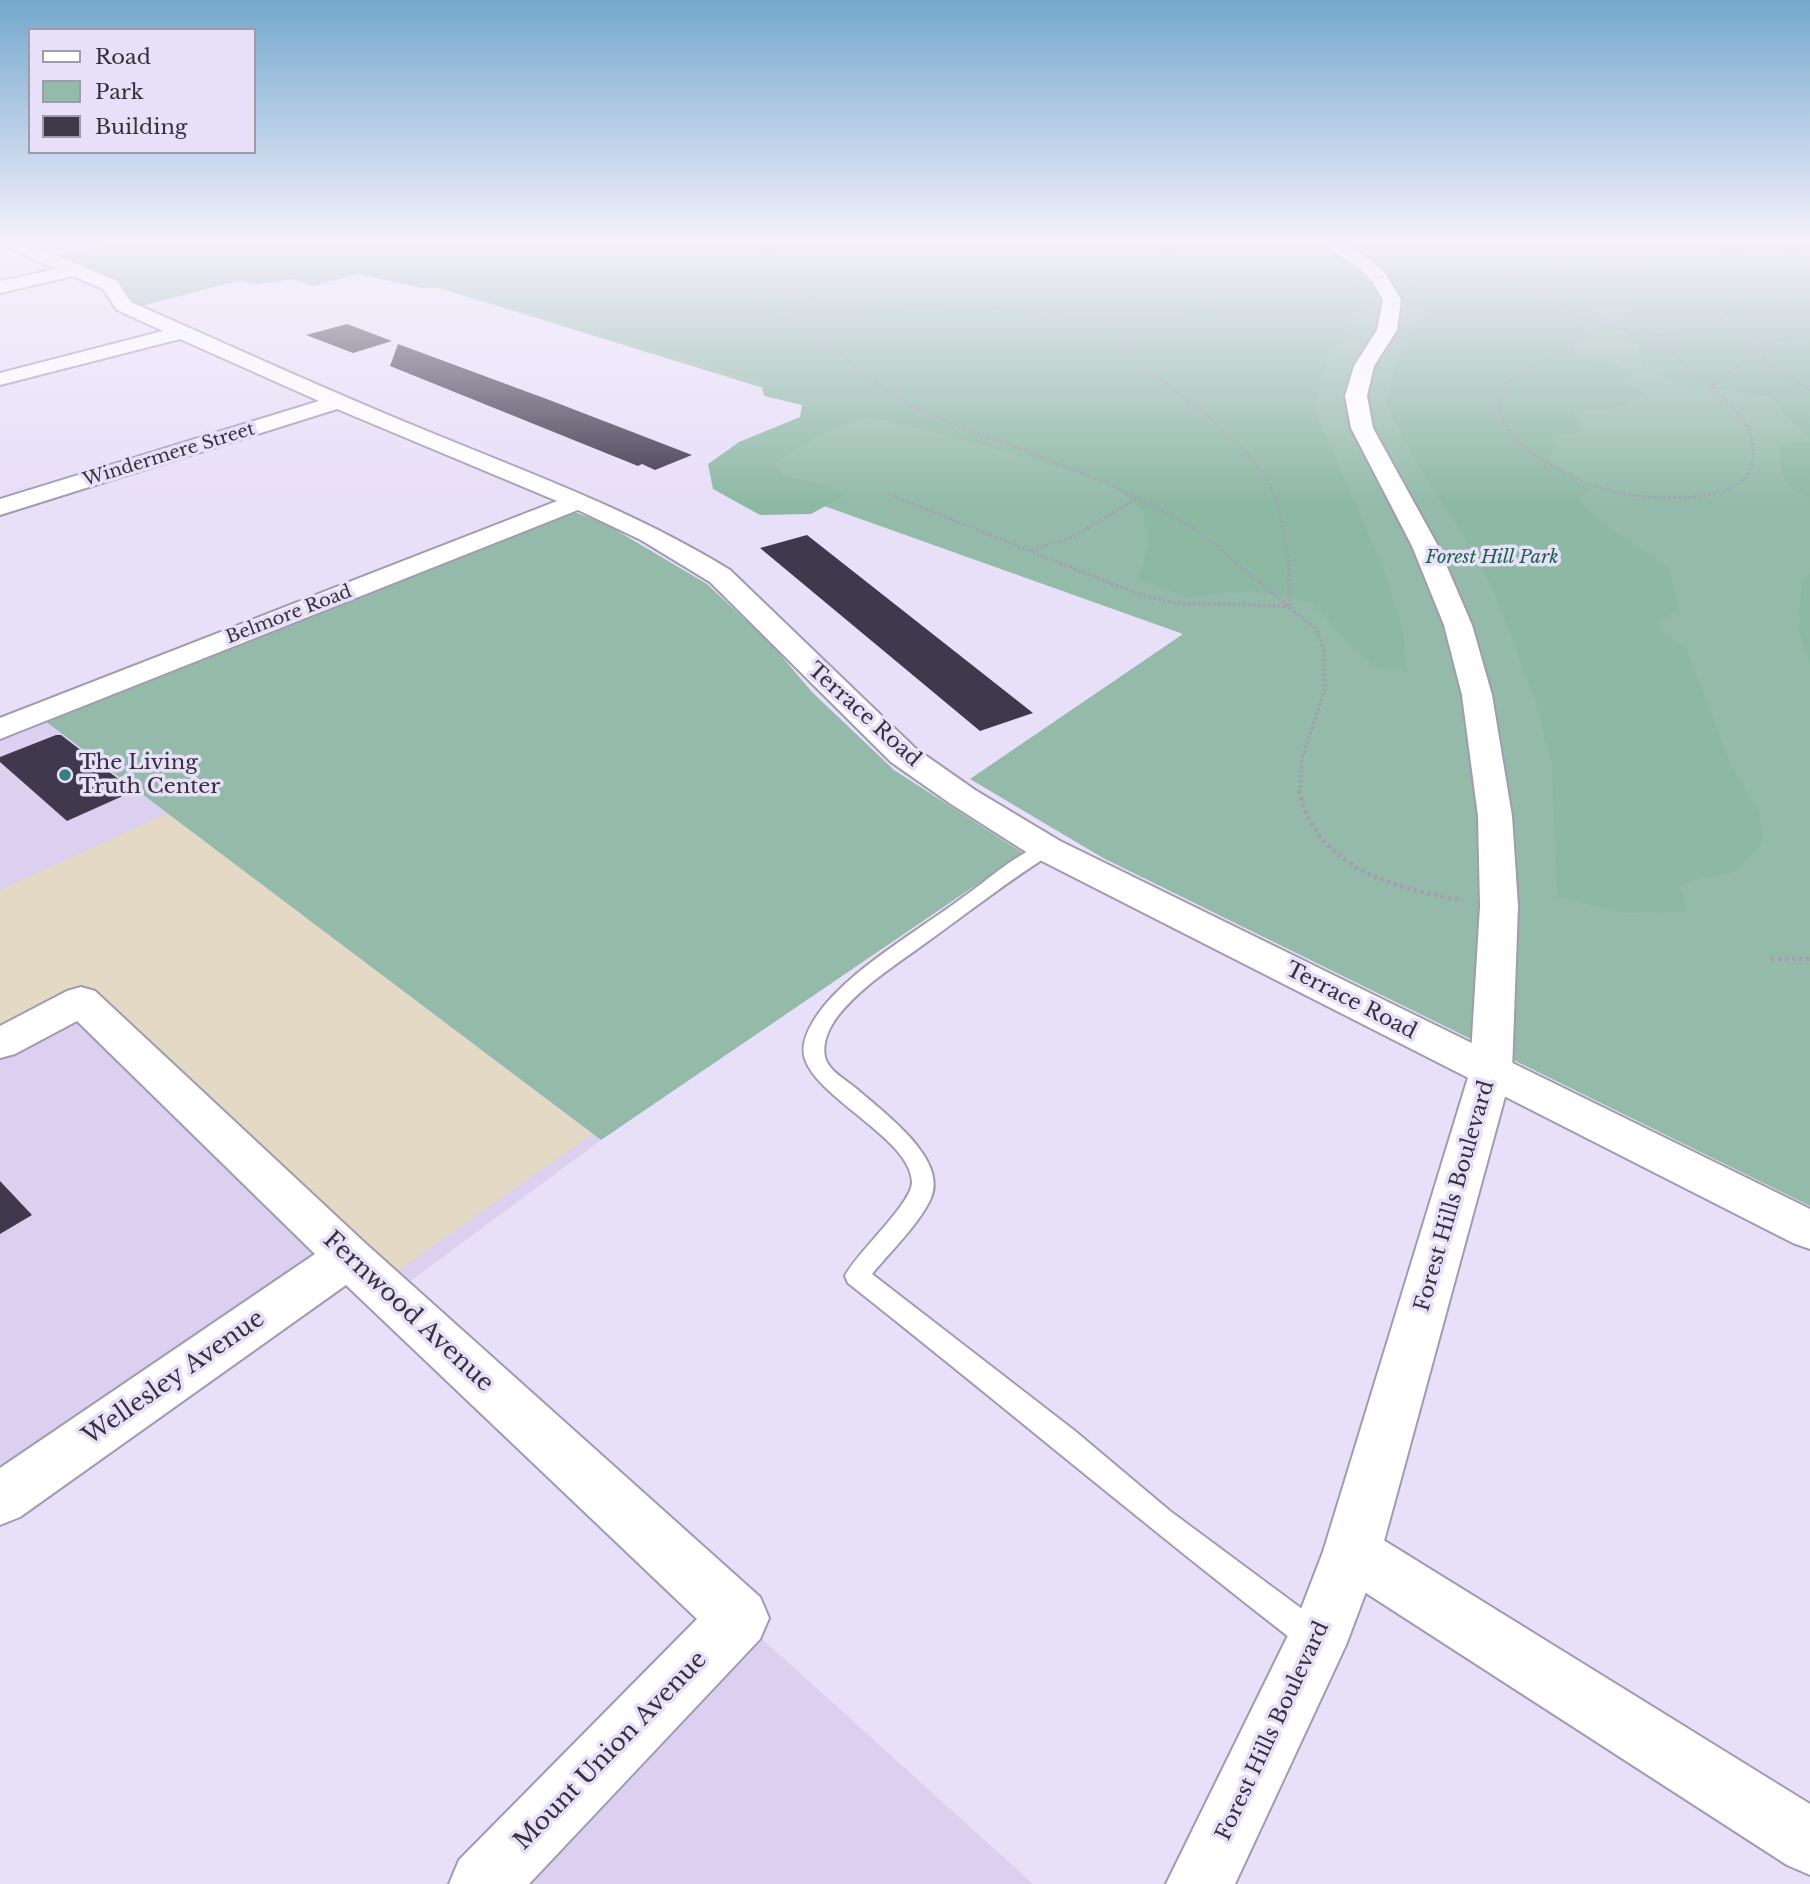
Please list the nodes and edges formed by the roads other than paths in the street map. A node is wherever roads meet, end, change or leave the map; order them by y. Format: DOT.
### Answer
graph roads {
  1 [pos="171,327"];
  2 [pos="1388,327"];
  3 [pos="182,332"];
  4 [pos="0,380"];
  5 [pos="338,402"];
  6 [pos="578,501"];
  7 [pos="0,507"];
  8 [pos="0,729"];
  9 [pos="1047,849"];
  10 [pos="0,1044"];
  11 [pos="1491,1071"];
  12 [pos="1810,1230"];
  13 [pos="348,1257"];
  14 [pos="0,1499"];
  15 [pos="1352,1552"];
  16 [pos="739,1618"];
  17 [pos="1318,1640"];
  18 [pos="1810,1842"];
  19 [pos="482,1884"];
  20 [pos="1200,1884"];
  1 -- 3 [label="street, Terrace Road"];
  2 -- 11 [label="street, Forest Hills Boulevard"];
  3 -- 4 [label="street"];
  3 -- 5 [label="street, Terrace Road"];
  5 -- 6 [label="street, Terrace Road"];
  5 -- 7 [label="street, Windermere Street"];
  6 -- 8 [label="street, Belmore Road"];
  6 -- 9 [label="street, Terrace Road"];
  9 -- 11 [label="street, Terrace Road"];
  9 -- 17 [label="lane"];
  10 -- 13 [label="street, Fernwood Avenue"];
  11 -- 12 [label="street, Terrace Road"];
  11 -- 15 [label="street, Forest Hills Boulevard"];
  13 -- 14 [label="street, Wellesley Avenue"];
  13 -- 16 [label="street, Fernwood Avenue"];
  15 -- 17 [label="street, Forest Hills Boulevard"];
  15 -- 18 [label="street"];
  16 -- 19 [label="street, Mount Union Avenue"];
  17 -- 20 [label="street, Forest Hills Boulevard"];
}
